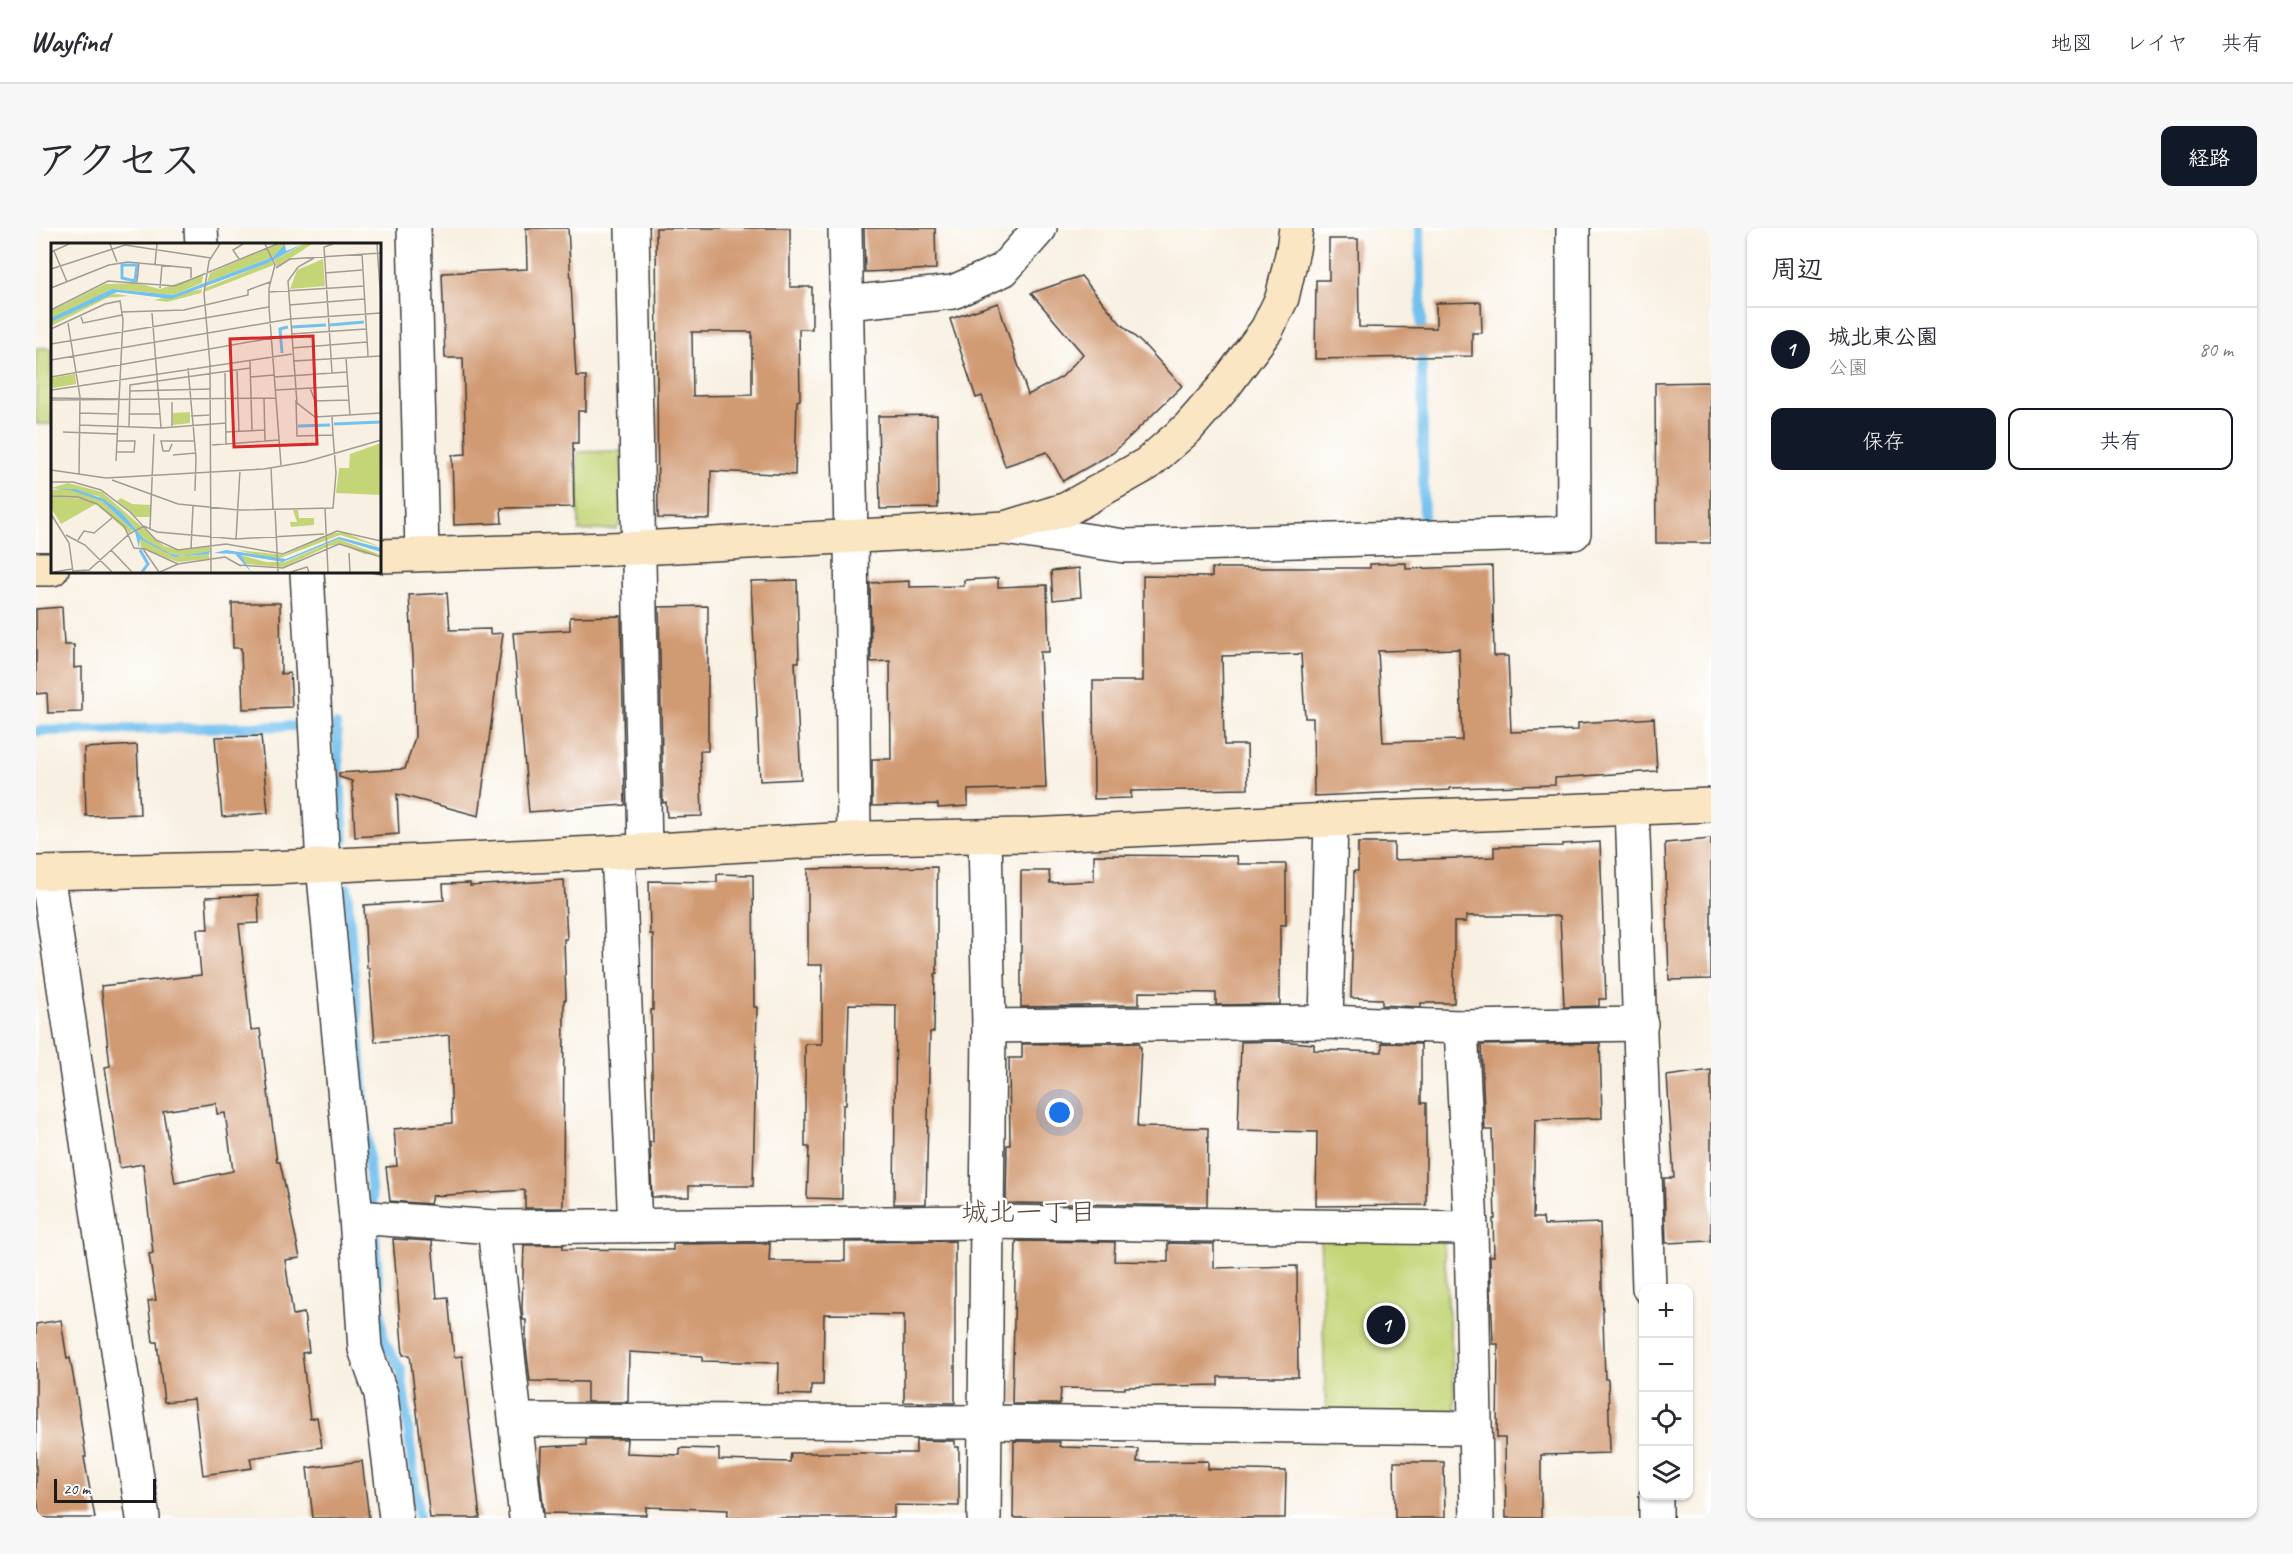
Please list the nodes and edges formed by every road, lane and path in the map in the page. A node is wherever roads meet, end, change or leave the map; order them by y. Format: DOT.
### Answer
graph roads {
  1 [pos="201,228"];
  2 [pos="414,228"];
  3 [pos="632,228"];
  4 [pos="845,228"];
  5 [pos="1040,228"];
  6 [pos="1296,228"];
  7 [pos="1573,228"];
  8 [pos="202,243"];
  9 [pos="846,303"];
  10 [pos="1005,528"];
  11 [pos="851,538"];
  12 [pos="640,548"];
  13 [pos="422,553"];
  14 [pos="381,556"];
  15 [pos="51,569"];
  16 [pos="36,570"];
  17 [pos="307,573"];
  18 [pos="1711,805"];
  19 [pos="1632,808"];
  20 [pos="1331,820"];
  21 [pos="985,836"];
  22 [pos="854,839"];
  23 [pos="632,851"];
  24 [pos="323,865"];
  25 [pos="41,873"];
  26 [pos="1326,1022"];
  27 [pos="1641,1024"];
  28 [pos="989,1026"];
  29 [pos="1461,1027"];
  30 [pos="356,1217"];
  31 [pos="986,1222"];
  32 [pos="634,1226"];
  33 [pos="494,1227"];
  34 [pos="1471,1228"];
  35 [pos="1650,1284"];
  36 [pos="516,1420"];
  37 [pos="984,1422"];
  38 [pos="1474,1428"];
  39 [pos="1656,1500"];
  40 [pos="143,1518"];
  41 [pos="396,1518"];
  42 [pos="525,1518"];
  43 [pos="984,1518"];
  44 [pos="1477,1518"];
  45 [pos="1656,1518"];
  1 -- 8 [label="street"];
  2 -- 13 [label="street"];
  3 -- 12 [label="street"];
  4 -- 9 [label="street"];
  5 -- 9 [label="street"];
  6 -- 10 [label="street"];
  7 -- 10 [label="street"];
  9 -- 11 [label="street"];
  10 -- 11 [label="street"];
  11 -- 12 [label="street"];
  11 -- 22 [label="street"];
  12 -- 13 [label="street"];
  12 -- 23 [label="street"];
  13 -- 14 [label="street"];
  15 -- 16 [label="street"];
  17 -- 24 [label="street"];
  18 -- 19 [label="street"];
  19 -- 20 [label="street"];
  19 -- 27 [label="street"];
  20 -- 21 [label="street"];
  20 -- 26 [label="street"];
  21 -- 22 [label="street"];
  21 -- 28 [label="street"];
  22 -- 23 [label="street"];
  23 -- 24 [label="street"];
  23 -- 32 [label="street"];
  24 -- 25 [label="street"];
  24 -- 30 [label="street"];
  25 -- 40 [label="street"];
  26 -- 28 [label="street"];
  26 -- 29 [label="street"];
  27 -- 29 [label="street"];
  27 -- 35 [label="street"];
  28 -- 31 [label="street"];
  29 -- 34 [label="street"];
  30 -- 33 [label="street"];
  30 -- 41 [label="street"];
  31 -- 32 [label="street"];
  31 -- 34 [label="street"];
  31 -- 37 [label="street"];
  32 -- 33 [label="street"];
  33 -- 36 [label="street"];
  34 -- 38 [label="street"];
  36 -- 37 [label="street"];
  36 -- 42 [label="street"];
  37 -- 38 [label="street"];
  37 -- 43 [label="street"];
  38 -- 44 [label="street"];
  39 -- 45 [label="street"];
}
